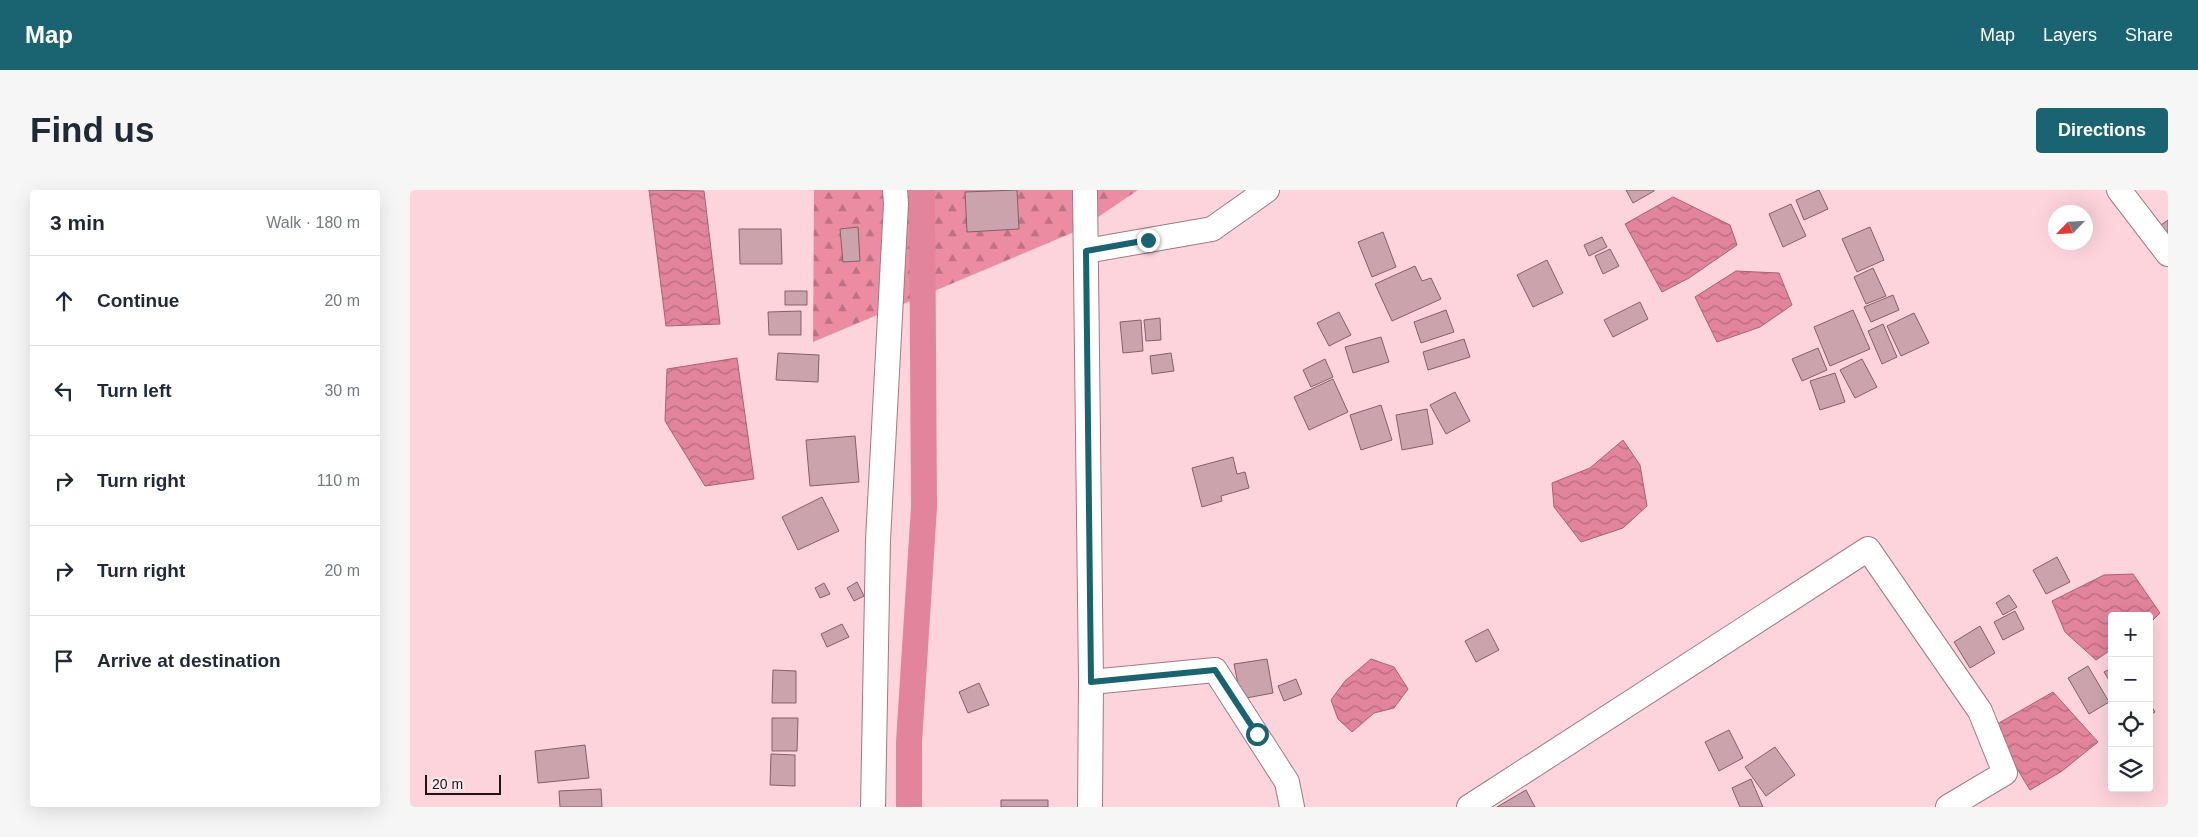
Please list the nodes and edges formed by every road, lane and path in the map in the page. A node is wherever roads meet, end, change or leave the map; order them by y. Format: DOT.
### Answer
graph roads {
  1 [pos="895,190"];
  2 [pos="1085,190"];
  3 [pos="1267,190"];
  4 [pos="2119,190"];
  5 [pos="1086,251"];
  6 [pos="2168,254"];
  7 [pos="1091,682"];
  8 [pos="873,807"];
  9 [pos="1090,807"];
  10 [pos="1292,807"];
  11 [pos="1469,807"];
  12 [pos="1948,807"];
  1 -- 8 [label="street"];
  2 -- 5 [label="street"];
  3 -- 5 [label="street"];
  4 -- 6 [label="street"];
  5 -- 7 [label="street"];
  7 -- 9 [label="street"];
  7 -- 10 [label="street"];
  11 -- 12 [label="street"];
}
